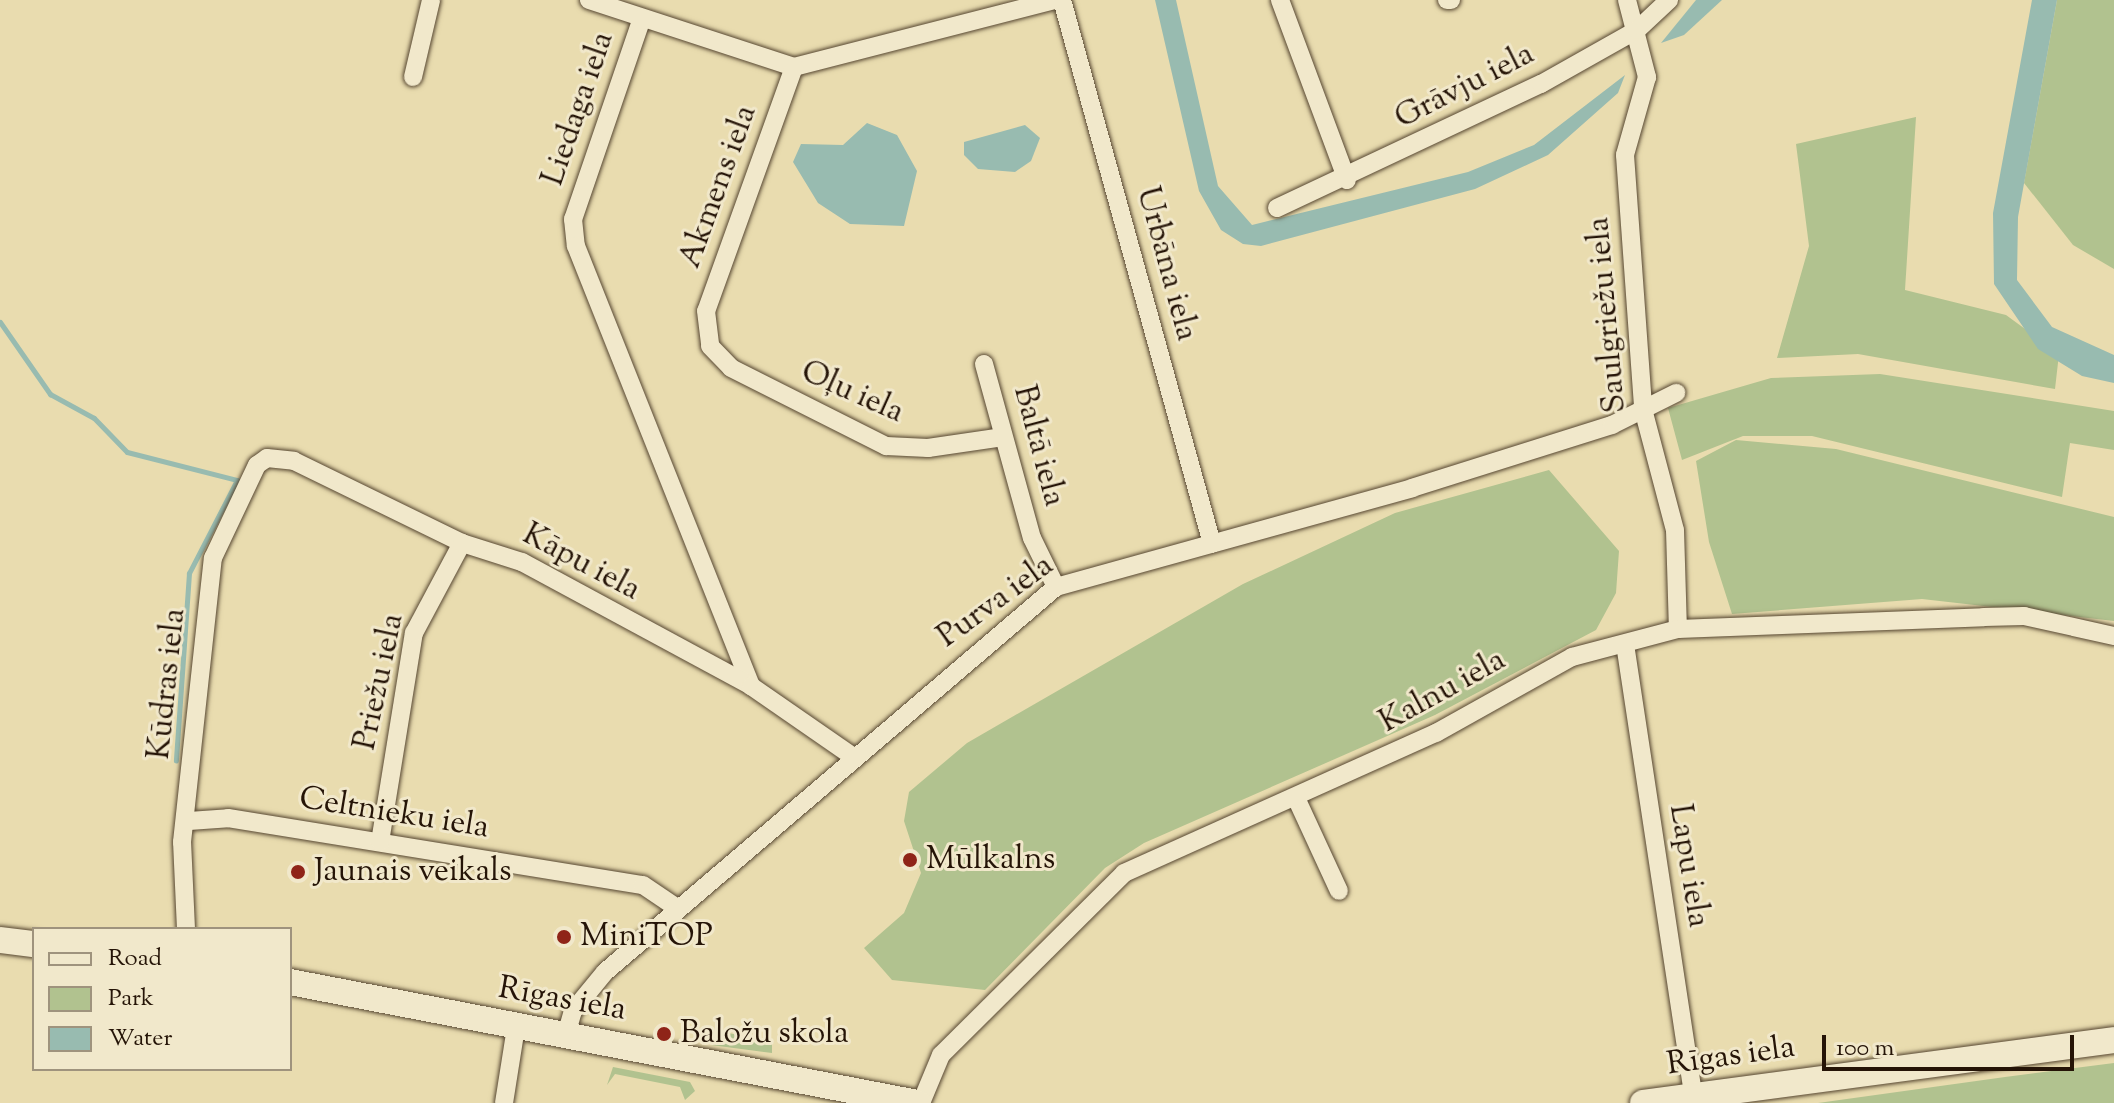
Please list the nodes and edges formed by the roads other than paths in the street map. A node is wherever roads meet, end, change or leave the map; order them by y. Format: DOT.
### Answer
graph roads {
  1 [pos="431,0"];
  2 [pos="589,0"];
  3 [pos="1055,0"];
  4 [pos="1062,0"];
  5 [pos="1280,0"];
  6 [pos="1627,0"];
  7 [pos="1669,0"];
  8 [pos="642,18"];
  9 [pos="1637,30"];
  10 [pos="794,67"];
  11 [pos="413,77"];
  12 [pos="1347,180"];
  13 [pos="1277,208"];
  14 [pos="706,328"];
  15 [pos="984,364"];
  16 [pos="1676,393"];
  17 [pos="1643,409"];
  18 [pos="1003,437"];
  19 [pos="267,458"];
  20 [pos="462,543"];
  21 [pos="1212,544"];
  22 [pos="1056,587"];
  23 [pos="1678,629"];
  24 [pos="2114,636"];
  25 [pos="1625,644"];
  26 [pos="751,686"];
  27 [pos="852,756"];
  28 [pos="1297,800"];
  29 [pos="189,821"];
  30 [pos="380,842"];
  31 [pos="1339,891"];
  32 [pos="677,908"];
  33 [pos="186,927"];
  34 [pos="0,940"];
  35 [pos="32,944"];
  36 [pos="292,982"];
  37 [pos="516,1027"];
  38 [pos="566,1035"];
  39 [pos="2114,1040"];
  40 [pos="1693,1096"];
  41 [pos="504,1103"];
  42 [pos="919,1103"];
  43 [pos="1643,1103"];
  1 -- 11 [label="street"];
  2 -- 8 [label="street"];
  3 -- 10 [label="street"];
  4 -- 21 [label="street, Urbāna iela"];
  5 -- 12 [label="street"];
  6 -- 9 [label="street, Saulgriežu iela"];
  7 -- 9 [label="street, Grāvju iela"];
  8 -- 10 [label="street"];
  8 -- 26 [label="street, Liedaga iela"];
  9 -- 12 [label="street, Grāvju iela"];
  9 -- 17 [label="street, Saulgriežu iela"];
  10 -- 14 [label="street, Akmens iela"];
  12 -- 13 [label="street, Grāvju iela"];
  14 -- 18 [label="street, Oļu iela"];
  15 -- 18 [label="street, Baltā iela"];
  16 -- 17 [label="street, Purva iela"];
  17 -- 21 [label="street, Purva iela"];
  17 -- 23 [label="street, Saulgriežu iela"];
  18 -- 22 [label="street, Baltā iela"];
  19 -- 20 [label="street, Kāpu iela"];
  19 -- 29 [label="street, Kūdras iela"];
  20 -- 26 [label="street, Kāpu iela"];
  20 -- 30 [label="street, Priežu iela"];
  21 -- 22 [label="street, Purva iela"];
  22 -- 27 [label="street, Purva iela"];
  23 -- 24 [label="street, Kalnu iela"];
  23 -- 25 [label="street, Kalnu iela"];
  25 -- 28 [label="street, Kalnu iela"];
  25 -- 40 [label="street, Lapu iela"];
  26 -- 27 [label="street, Kāpu iela"];
  27 -- 32 [label="street, Purva iela"];
  28 -- 31 [label="street"];
  28 -- 42 [label="street, Kalnu iela"];
  29 -- 30 [label="street, Celtnieku iela"];
  29 -- 33 [label="street, Kūdras iela"];
  30 -- 32 [label="street, Celtnieku iela"];
  32 -- 38 [label="street, Purva iela"];
  34 -- 35 [label="main road"];
  36 -- 37 [label="main road, Rīgas iela"];
  37 -- 38 [label="main road, Rīgas iela"];
  37 -- 41 [label="street"];
  38 -- 42 [label="main road, Rīgas iela"];
  39 -- 40 [label="main road, Rīgas iela"];
  40 -- 43 [label="main road, Rīgas iela"];
}
